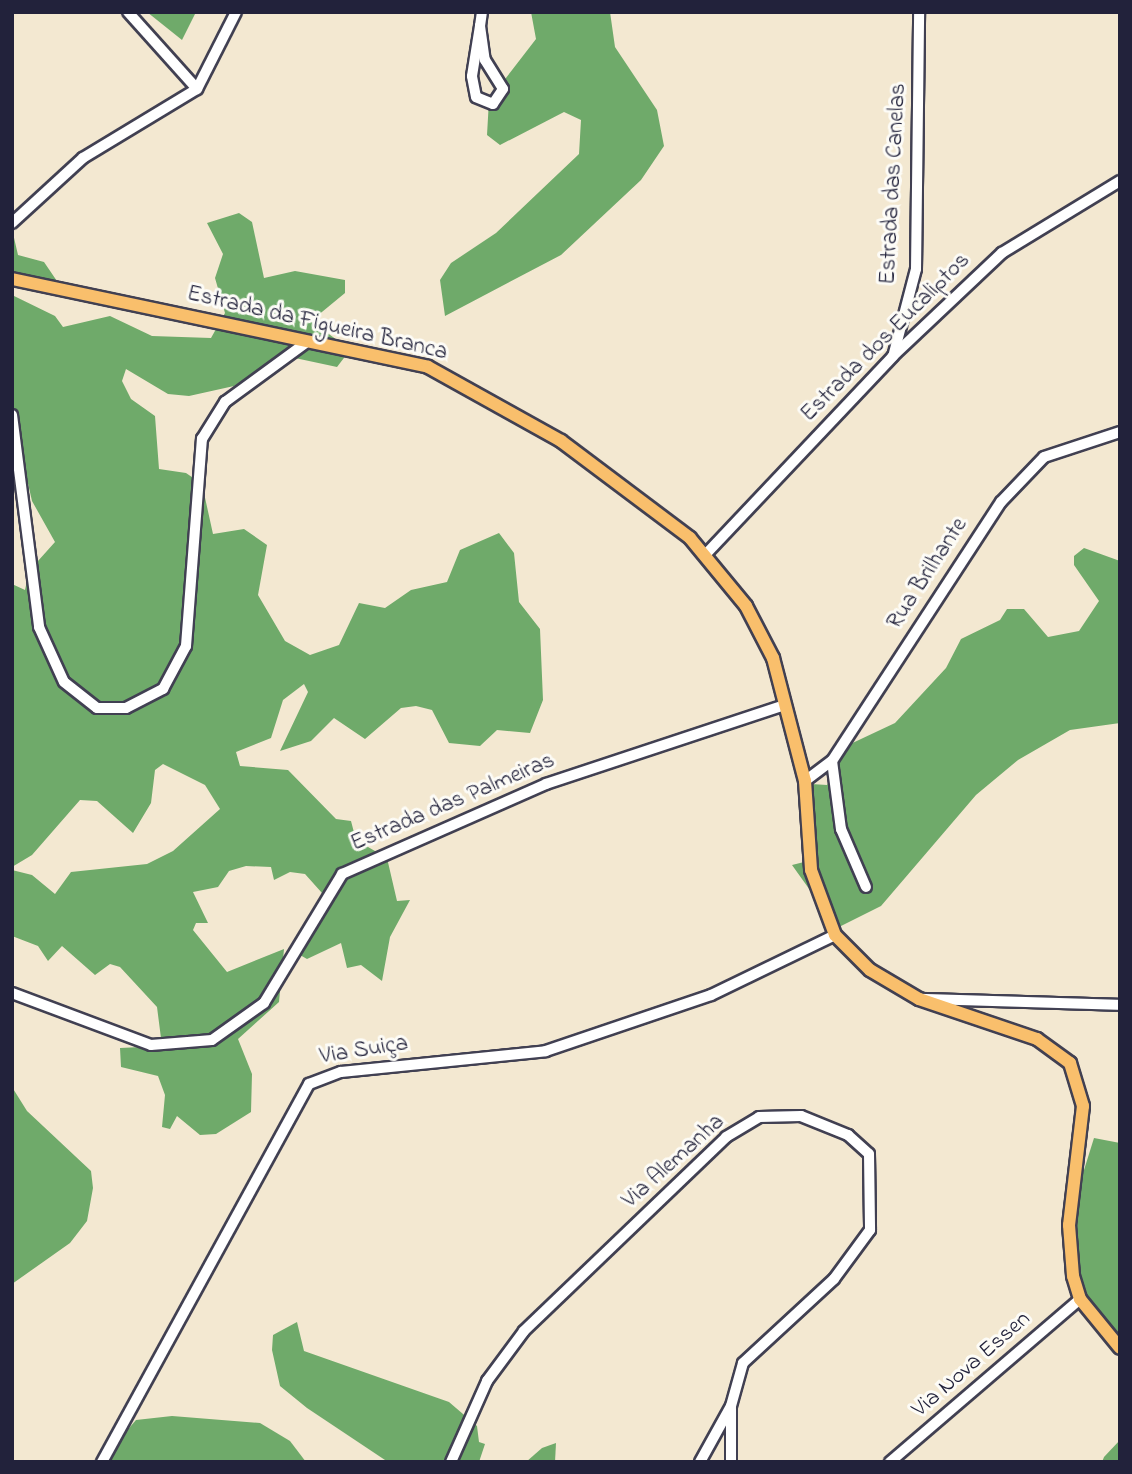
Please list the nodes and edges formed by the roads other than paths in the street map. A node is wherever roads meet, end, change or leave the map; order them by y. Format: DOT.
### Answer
graph roads {
  1 [pos="128,12"];
  2 [pos="236,12"];
  3 [pos="482,12"];
  4 [pos="919,12"];
  5 [pos="480,26"];
  6 [pos="197,89"];
  7 [pos="1120,181"];
  8 [pos="12,223"];
  9 [pos="12,279"];
  10 [pos="307,342"];
  11 [pos="893,356"];
  12 [pos="12,415"];
  13 [pos="1120,432"];
  14 [pos="706,554"];
  15 [pos="785,705"];
  16 [pos="832,761"];
  17 [pos="806,781"];
  18 [pos="866,887"];
  19 [pos="835,935"];
  20 [pos="12,993"];
  21 [pos="919,999"];
  22 [pos="1120,1005"];
  23 [pos="1080,1299"];
  24 [pos="1120,1348"];
  25 [pos="731,1406"];
  26 [pos="102,1462"];
  27 [pos="450,1462"];
  28 [pos="700,1462"];
  29 [pos="731,1462"];
  30 [pos="890,1462"];
  1 -- 6 [label="street"];
  2 -- 6 [label="street"];
  3 -- 5 [label="street"];
  4 -- 11 [label="street, Estrada das Canelas"];
  5 -- 5 [label="street"];
  6 -- 8 [label="street"];
  7 -- 11 [label="street, Estrada dos Eucaliptos"];
  9 -- 10 [label="main road, Estrada da Figueira Branca"];
  10 -- 12 [label="street"];
  10 -- 14 [label="main road, Estrada da Figueira Branca"];
  11 -- 14 [label="street, Estrada dos Eucaliptos"];
  13 -- 16 [label="street, Rua Brilhante"];
  14 -- 15 [label="main road, Estrada da Figueira Branca"];
  15 -- 17 [label="main road, Estrada da Figueira Branca"];
  15 -- 20 [label="street, Estrada das Palmeiras"];
  16 -- 17 [label="street, Rua Brilhante"];
  16 -- 18 [label="street"];
  17 -- 19 [label="main road, Estrada da Figueira Branca"];
  19 -- 21 [label="main road, Estrada da Figueira Branca"];
  19 -- 26 [label="street, Via Suiça"];
  21 -- 22 [label="street"];
  21 -- 23 [label="main road, Estrada da Figueira Branca"];
  23 -- 24 [label="main road"];
  23 -- 30 [label="street, Via Nova Essen"];
  25 -- 27 [label="street, Via Alemanha"];
  25 -- 28 [label="street, Via Alemanha"];
  25 -- 29 [label="street"];
}
